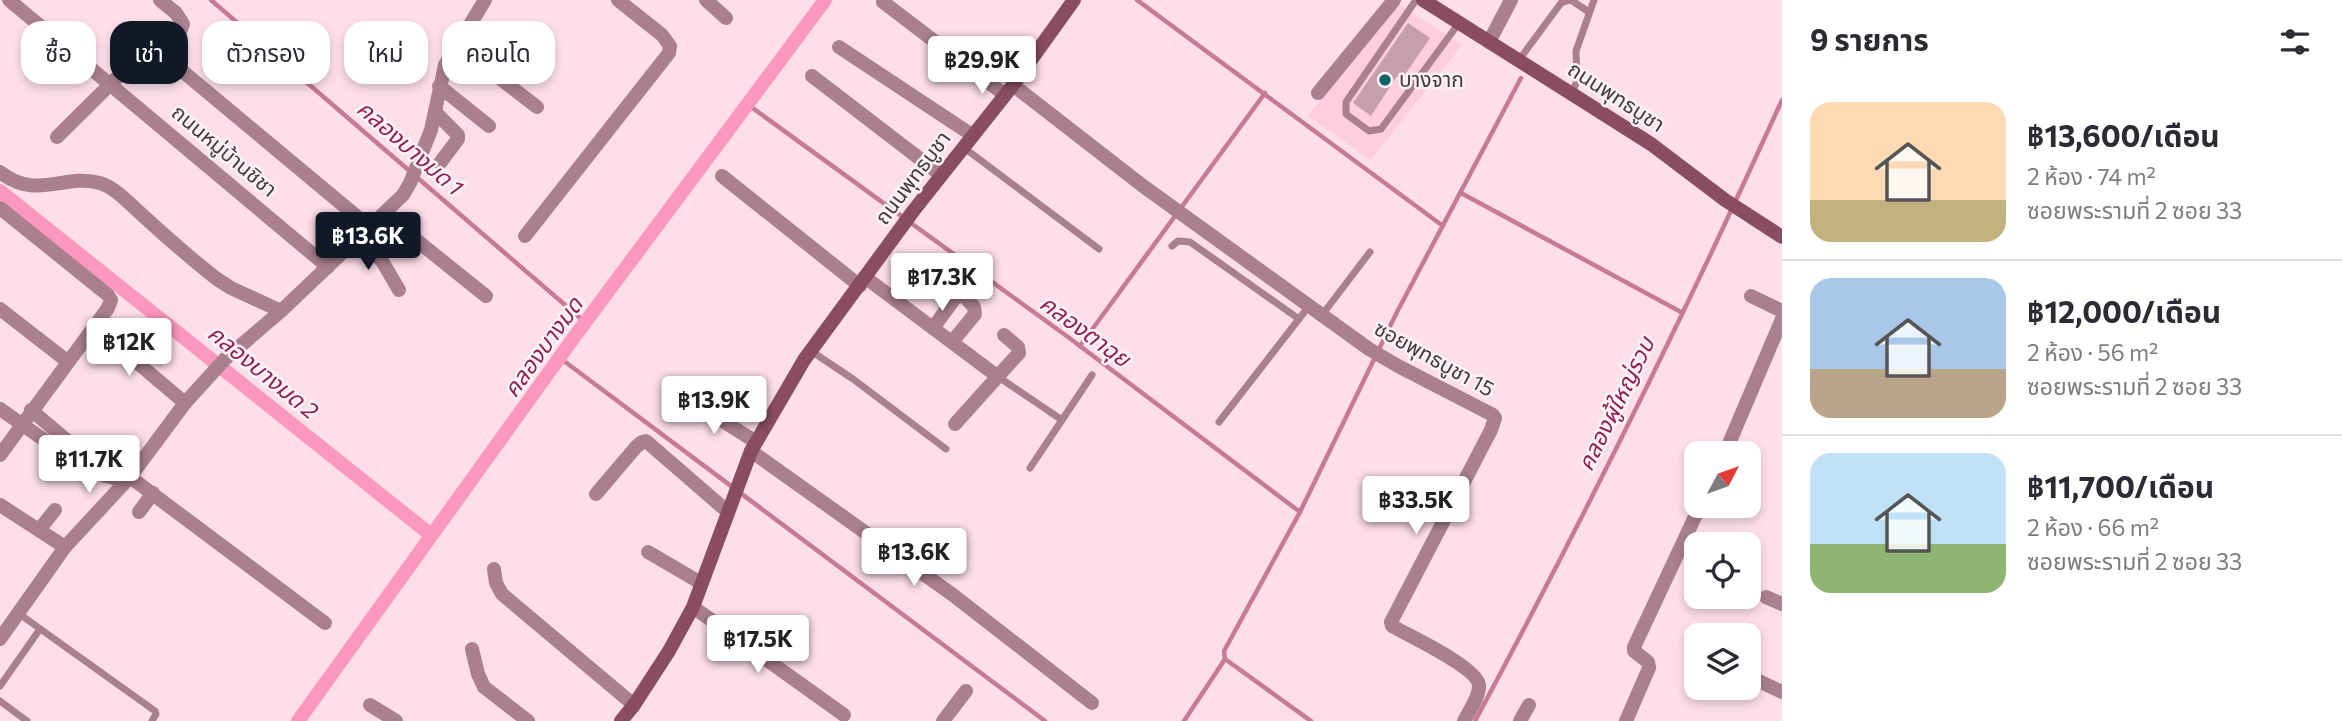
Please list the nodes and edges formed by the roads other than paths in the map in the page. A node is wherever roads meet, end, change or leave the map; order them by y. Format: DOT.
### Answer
graph roads {
  1 [pos="9,0"];
  2 [pos="160,0"];
  3 [pos="485,0"];
  4 [pos="618,0"];
  5 [pos="706,0"];
  6 [pos="1074,0"];
  7 [pos="1394,0"];
  8 [pos="1416,0"];
  9 [pos="1423,0"];
  10 [pos="1511,0"];
  11 [pos="1571,0"];
  12 [pos="1594,0"];
  13 [pos="883,2"];
  14 [pos="1589,12"];
  15 [pos="726,18"];
  16 [pos="473,21"];
  17 [pos="1459,23"];
  18 [pos="1489,42"];
  19 [pos="839,47"];
  20 [pos="1518,61"];
  21 [pos="442,76"];
  22 [pos="812,76"];
  23 [pos="109,83"];
  24 [pos="507,84"];
  25 [pos="439,86"];
  26 [pos="1009,90"];
  27 [pos="1318,93"];
  28 [pos="1572,93"];
  29 [pos="537,107"];
  30 [pos="435,113"];
  31 [pos="489,126"];
  32 [pos="57,137"];
  33 [pos="967,141"];
  34 [pos="440,163"];
  35 [pos="0,172"];
  36 [pos="941,174"];
  37 [pos="722,176"];
  38 [pos="0,208"];
  39 [pos="385,215"];
  40 [pos="364,234"];
  41 [pos="525,236"];
  42 [pos="1782,237"];
  43 [pos="1172,246"];
  44 [pos="1098,249"];
  45 [pos="1370,252"];
  46 [pos="328,267"];
  47 [pos="863,282"];
  48 [pos="399,290"];
  49 [pos="486,296"];
  50 [pos="1751,296"];
  51 [pos="1309,306"];
  52 [pos="0,309"];
  53 [pos="281,311"];
  54 [pos="1782,311"];
  55 [pos="1322,315"];
  56 [pos="1299,319"];
  57 [pos="1782,319"];
  58 [pos="94,326"];
  59 [pos="933,328"];
  60 [pos="1004,335"];
  61 [pos="952,342"];
  62 [pos="811,351"];
  63 [pos="67,360"];
  64 [pos="1092,374"];
  65 [pos="997,376"];
  66 [pos="690,400"];
  67 [pos="185,403"];
  68 [pos="0,409"];
  69 [pos="31,410"];
  70 [pos="1062,420"];
  71 [pos="1219,422"];
  72 [pos="21,424"];
  73 [pos="956,424"];
  74 [pos="1730,441"];
  75 [pos="754,447"];
  76 [pos="946,449"];
  77 [pos="0,455"];
  78 [pos="1030,468"];
  79 [pos="106,476"];
  80 [pos="130,477"];
  81 [pos="153,493"];
  82 [pos="596,494"];
  83 [pos="0,505"];
  84 [pos="730,506"];
  85 [pos="55,510"];
  86 [pos="139,512"];
  87 [pos="1694,518"];
  88 [pos="39,530"];
  89 [pos="65,547"];
  90 [pos="648,552"];
  91 [pos="494,569"];
  92 [pos="701,583"];
  93 [pos="1766,597"];
  94 [pos="1782,604"];
  95 [pos="693,607"];
  96 [pos="18,613"];
  97 [pos="325,623"];
  98 [pos="40,629"];
  99 [pos="0,639"];
  100 [pos="472,649"];
  101 [pos="1761,682"];
  102 [pos="0,686"];
  103 [pos="966,691"];
  104 [pos="1782,692"];
  105 [pos="0,701"];
  106 [pos="1092,703"];
  107 [pos="370,705"];
  108 [pos="634,705"];
  109 [pos="1529,705"];
  110 [pos="844,715"];
  111 [pos="27,721"];
  112 [pos="152,721"];
  113 [pos="397,721"];
  114 [pos="528,721"];
  115 [pos="621,721"];
  116 [pos="943,721"];
  117 [pos="1464,721"];
  118 [pos="1520,721"];
  119 [pos="1626,721"];
  1 -- 23 [label="street, ถนนหมู่บ้านชิชา"];
  2 -- 40 [label="street"];
  3 -- 16 [label="street"];
  4 -- 41 [label="street"];
  5 -- 15 [label="street"];
  6 -- 26 [label="main road, ถนนพุทธบูชา"];
  7 -- 27 [label="street"];
  8 -- 17 [label="lane"];
  9 -- 17 [label="main road, ถนนพุทธบูชา"];
  10 -- 18 [label="street"];
  11 -- 14 [label="lane"];
  11 -- 20 [label="lane"];
  12 -- 14 [label="lane"];
  13 -- 26 [label="street, ซอยพุทธบูชา 15"];
  14 -- 28 [label="lane"];
  17 -- 18 [label="main road, ถนนพุทธบูชา"];
  18 -- 20 [label="main road, ถนนพุทธบูชา"];
  19 -- 33 [label="street"];
  20 -- 28 [label="main road, ถนนพุทธบูชา"];
  21 -- 25 [label="street"];
  22 -- 36 [label="street"];
  23 -- 32 [label="street"];
  23 -- 46 [label="street, ถนนหมู่บ้านชิชา"];
  24 -- 29 [label="street"];
  25 -- 30 [label="street"];
  25 -- 31 [label="street"];
  26 -- 33 [label="main road, ถนนพุทธบูชา"];
  26 -- 51 [label="street, ซอยพุทธบูชา 15"];
  28 -- 42 [label="main road, ถนนพุทธบูชา"];
  30 -- 34 [label="street"];
  30 -- 39 [label="street"];
  33 -- 36 [label="main road, ถนนพุทธบูชา"];
  33 -- 44 [label="lane"];
  35 -- 53 [label="street"];
  36 -- 47 [label="main road, ถนนพุทธบูชา"];
  37 -- 47 [label="street"];
  38 -- 58 [label="street"];
  39 -- 40 [label="street"];
  39 -- 49 [label="street"];
  40 -- 46 [label="street"];
  40 -- 48 [label="street"];
  43 -- 56 [label="lane"];
  45 -- 55 [label="lane"];
  46 -- 53 [label="street"];
  47 -- 59 [label="street"];
  47 -- 62 [label="main road, ถนนพุทธบูชา"];
  50 -- 54 [label="street"];
  51 -- 55 [label="street, ซอยพุทธบูชา 15"];
  51 -- 56 [label="lane"];
  52 -- 63 [label="street"];
  53 -- 67 [label="street"];
  55 -- 117 [label="street, ซอยพุทธบูชา 15"];
  56 -- 71 [label="lane"];
  57 -- 74 [label="street"];
  58 -- 63 [label="street"];
  58 -- 67 [label="street"];
  59 -- 61 [label="street"];
  59 -- 61 [label="street"];
  60 -- 65 [label="street"];
  61 -- 65 [label="street"];
  62 -- 75 [label="main road, ถนนพุทธบูชา"];
  62 -- 76 [label="lane"];
  63 -- 69 [label="street"];
  64 -- 70 [label="lane"];
  65 -- 70 [label="lane"];
  65 -- 73 [label="street"];
  66 -- 75 [label="street"];
  67 -- 80 [label="street"];
  68 -- 72 [label="street"];
  69 -- 72 [label="street"];
  69 -- 79 [label="street"];
  70 -- 78 [label="lane"];
  72 -- 77 [label="street"];
  72 -- 79 [label="street"];
  75 -- 84 [label="main road, ถนนพุทธบูชา"];
  75 -- 106 [label="street"];
  79 -- 80 [label="street"];
  80 -- 81 [label="street"];
  80 -- 89 [label="street"];
  81 -- 86 [label="street"];
  81 -- 97 [label="street"];
  82 -- 84 [label="street"];
  83 -- 88 [label="street"];
  84 -- 92 [label="main road, ถนนพุทธบูชา"];
  85 -- 88 [label="street"];
  87 -- 119 [label="street"];
  88 -- 89 [label="street"];
  89 -- 96 [label="street"];
  90 -- 92 [label="street"];
  91 -- 108 [label="street"];
  92 -- 95 [label="main road, ถนนพุทธบูชา"];
  93 -- 94 [label="street"];
  95 -- 108 [label="main road, ถนนพุทธบูชา"];
  95 -- 110 [label="street"];
  96 -- 98 [label="lane"];
  96 -- 99 [label="street"];
  98 -- 102 [label="lane"];
  98 -- 112 [label="lane"];
  100 -- 114 [label="street"];
  101 -- 104 [label="street"];
  103 -- 116 [label="street"];
  105 -- 111 [label="lane"];
  107 -- 113 [label="street"];
  108 -- 115 [label="main road, ถนนพุทธบูชา"];
  109 -- 118 [label="street"];
}
